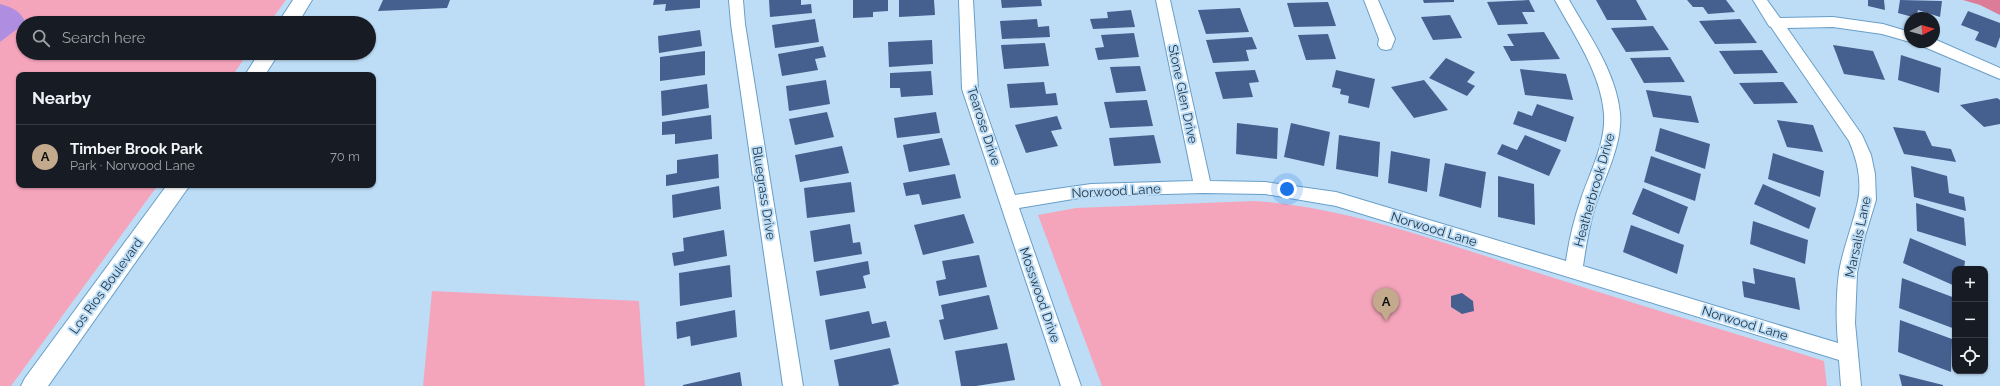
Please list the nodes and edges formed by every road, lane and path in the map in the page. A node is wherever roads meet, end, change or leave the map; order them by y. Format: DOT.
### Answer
graph roads {
  1 [pos="303,0"];
  2 [pos="736,0"];
  3 [pos="966,0"];
  4 [pos="1163,0"];
  5 [pos="1371,0"];
  6 [pos="1562,0"];
  7 [pos="1760,0"];
  8 [pos="293,16"];
  9 [pos="1774,23"];
  10 [pos="1904,35"];
  11 [pos="1386,45"];
  12 [pos="1940,47"];
  13 [pos="265,60"];
  14 [pos="257,72"];
  15 [pos="2000,74"];
  16 [pos="1203,187"];
  17 [pos="177,188"];
  18 [pos="1009,203"];
  19 [pos="1573,271"];
  20 [pos="1848,354"];
  21 [pos="34,386"];
  22 [pos="793,386"];
  23 [pos="1071,386"];
  24 [pos="1851,386"];
  1 -- 8 [label="street"];
  2 -- 22 [label="street, Bluegrass Drive"];
  3 -- 18 [label="street, Tearose Drive"];
  4 -- 16 [label="street, Stone Glen Drive"];
  5 -- 11 [label="street"];
  6 -- 19 [label="street, Heatherbrook Drive"];
  7 -- 9 [label="street, Marsalis Lane"];
  9 -- 10 [label="street"];
  9 -- 20 [label="street, Marsalis Lane"];
  12 -- 15 [label="street"];
  13 -- 14 [label="street"];
  16 -- 18 [label="street, Norwood Lane"];
  16 -- 19 [label="street, Norwood Lane"];
  17 -- 21 [label="street, Los Rios Boulevard"];
  18 -- 23 [label="street, Mosswood Drive"];
  19 -- 20 [label="street, Norwood Lane"];
  20 -- 24 [label="street, Marsalis Lane"];
}
